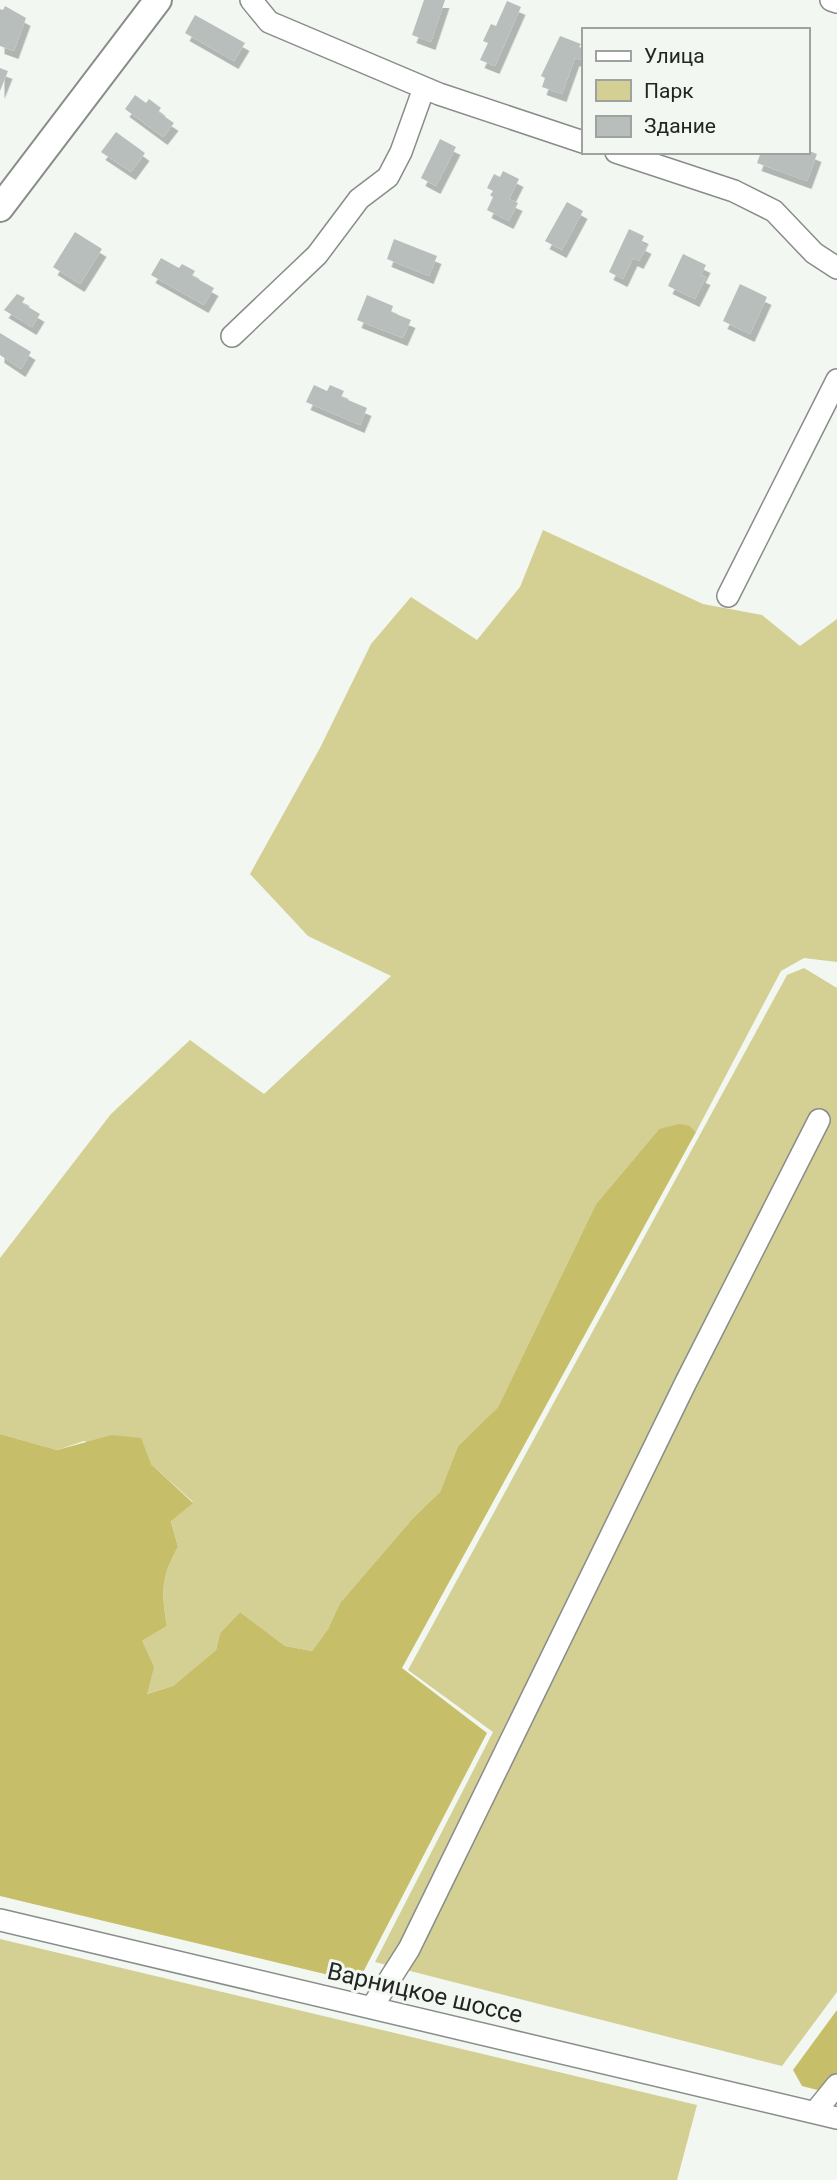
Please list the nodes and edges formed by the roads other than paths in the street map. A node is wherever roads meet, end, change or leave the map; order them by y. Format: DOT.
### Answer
graph roads {
  1 [pos="158,0"];
  2 [pos="251,0"];
  3 [pos="831,0"];
  4 [pos="837,2"];
  5 [pos="424,88"];
  6 [pos="582,142"];
  7 [pos="622,154"];
  8 [pos="0,208"];
  9 [pos="837,268"];
  10 [pos="232,336"];
  11 [pos="837,380"];
  12 [pos="728,596"];
  13 [pos="819,1120"];
  14 [pos="0,1920"];
  15 [pos="372,2007"];
  16 [pos="837,2085"];
  17 [pos="815,2112"];
  18 [pos="837,2118"];
  1 -- 8 [label="main road"];
  2 -- 5 [label="street"];
  3 -- 4 [label="street"];
  5 -- 6 [label="street"];
  5 -- 10 [label="street"];
  7 -- 9 [label="street"];
  11 -- 12 [label="street"];
  13 -- 15 [label="street"];
  14 -- 15 [label="street, Варницкое шоссе"];
  15 -- 17 [label="street, Варницкое шоссе"];
  16 -- 17 [label="street"];
  17 -- 18 [label="street, Варницкое шоссе"];
}
